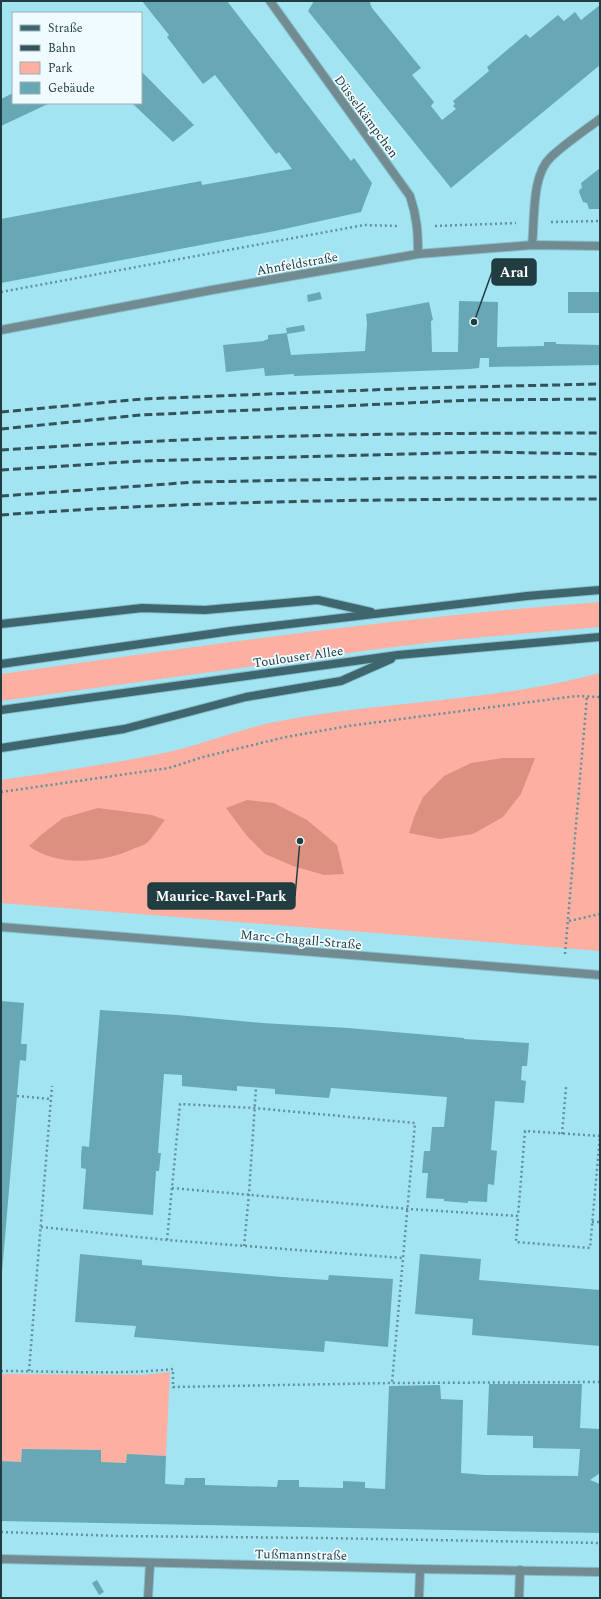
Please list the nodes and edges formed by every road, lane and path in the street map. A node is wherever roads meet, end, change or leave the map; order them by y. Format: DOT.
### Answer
graph roads {
  1 [pos="273,2"];
  2 [pos="600,119"];
  3 [pos="600,221"];
  4 [pos="534,223"];
  5 [pos="418,226"];
  6 [pos="532,246"];
  7 [pos="600,246"];
  8 [pos="418,254"];
  9 [pos="1,292"];
  10 [pos="1,330"];
  11 [pos="600,590"];
  12 [pos="377,613"];
  13 [pos="1,624"];
  14 [pos="600,637"];
  15 [pos="398,655"];
  16 [pos="1,664"];
  17 [pos="587,696"];
  18 [pos="600,697"];
  19 [pos="1,710"];
  20 [pos="1,748"];
  21 [pos="1,792"];
  22 [pos="600,914"];
  23 [pos="569,921"];
  24 [pos="1,927"];
  25 [pos="563,972"];
  26 [pos="600,975"];
  27 [pos="52,1086"];
  28 [pos="566,1087"];
  29 [pos="256,1088"];
  30 [pos="16,1096"];
  31 [pos="51,1099"];
  32 [pos="254,1108"];
  33 [pos="562,1134"];
  34 [pos="172,1188"];
  35 [pos="249,1194"];
  36 [pos="409,1209"];
  37 [pos="518,1216"];
  38 [pos="592,1222"];
  39 [pos="600,1222"];
  40 [pos="41,1227"];
  41 [pos="167,1240"];
  42 [pos="244,1246"];
  43 [pos="403,1258"];
  44 [pos="1,1371"];
  45 [pos="29,1371"];
  46 [pos="600,1382"];
  47 [pos="392,1383"];
  48 [pos="1,1532"];
  49 [pos="600,1543"];
  50 [pos="1,1559"];
  51 [pos="150,1563"];
  52 [pos="420,1569"];
  53 [pos="520,1570"];
  54 [pos="600,1572"];
  55 [pos="148,1598"];
  56 [pos="419,1598"];
  57 [pos="519,1598"];
  1 -- 5 [label="street, Düsselkämpchen"];
  2 -- 4 [label="street"];
  3 -- 4 [label="path"];
  4 -- 5 [label="path"];
  4 -- 6 [label="street"];
  5 -- 8 [label="street, Düsselkämpchen"];
  5 -- 9 [label="path"];
  6 -- 7 [label="street, Ahnfeldstraße"];
  6 -- 8 [label="street, Ahnfeldstraße"];
  8 -- 10 [label="street, Ahnfeldstraße"];
  11 -- 12 [label="main road"];
  12 -- 13 [label="main road"];
  12 -- 16 [label="main road"];
  14 -- 15 [label="main road, Toulouser Allee"];
  15 -- 19 [label="main road, Toulouser Allee"];
  15 -- 20 [label="main road"];
  17 -- 18 [label="path"];
  17 -- 21 [label="path"];
  17 -- 23 [label="path"];
  22 -- 23 [label="path"];
  23 -- 25 [label="path"];
  24 -- 25 [label="street, Marc-Chagall-Straße"];
  25 -- 26 [label="street, Marc-Chagall-Straße"];
  27 -- 31 [label="path"];
  28 -- 33 [label="path"];
  29 -- 32 [label="path"];
  30 -- 31 [label="path"];
  31 -- 40 [label="path"];
  32 -- 34 [label="path"];
  32 -- 35 [label="path"];
  32 -- 36 [label="path"];
  33 -- 37 [label="path"];
  33 -- 38 [label="path"];
  34 -- 35 [label="path"];
  34 -- 41 [label="path"];
  35 -- 36 [label="path"];
  35 -- 42 [label="path"];
  36 -- 37 [label="path"];
  36 -- 43 [label="path"];
  37 -- 38 [label="path"];
  38 -- 39 [label="path"];
  40 -- 41 [label="path"];
  40 -- 45 [label="path"];
  41 -- 42 [label="path"];
  42 -- 43 [label="path"];
  43 -- 47 [label="path"];
  44 -- 45 [label="path"];
  45 -- 47 [label="path"];
  46 -- 47 [label="path"];
  48 -- 49 [label="path"];
  50 -- 51 [label="street, Tußmannstraße"];
  51 -- 52 [label="street, Tußmannstraße"];
  51 -- 55 [label="street"];
  52 -- 53 [label="street, Tußmannstraße"];
  52 -- 56 [label="street"];
  53 -- 54 [label="street, Tußmannstraße"];
  53 -- 57 [label="street"];
}
